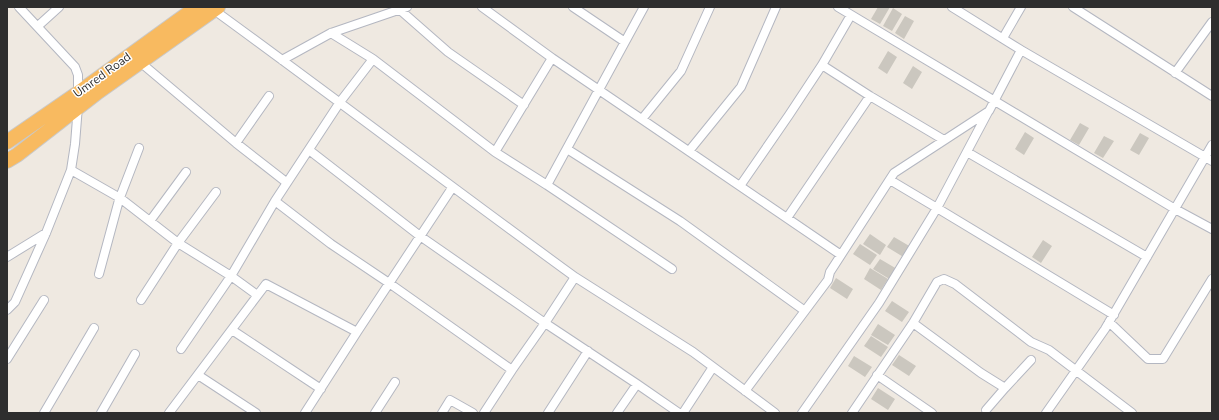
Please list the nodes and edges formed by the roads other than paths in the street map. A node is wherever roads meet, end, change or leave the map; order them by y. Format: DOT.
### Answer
graph roads {
  1 [pos="19,7"];
  2 [pos="59,7"];
  3 [pos="482,7"];
  4 [pos="573,7"];
  5 [pos="644,7"];
  6 [pos="710,7"];
  7 [pos="776,7"];
  8 [pos="838,7"];
  9 [pos="952,7"];
  10 [pos="1021,7"];
  11 [pos="1073,7"];
  12 [pos="194,8"];
  13 [pos="216,8"];
  14 [pos="403,8"];
  15 [pos="1084,10"];
  16 [pos="851,15"];
  17 [pos="1212,22"];
  18 [pos="38,26"];
  19 [pos="331,33"];
  20 [pos="1003,38"];
  21 [pos="625,42"];
  22 [pos="1021,50"];
  23 [pos="552,58"];
  24 [pos="373,59"];
  25 [pos="282,60"];
  26 [pos="140,62"];
  27 [pos="822,65"];
  28 [pos="1175,73"];
  29 [pos="599,90"];
  30 [pos="78,93"];
  31 [pos="269,96"];
  32 [pos="870,96"];
  33 [pos="1212,96"];
  34 [pos="994,100"];
  35 [pos="340,102"];
  36 [pos="524,105"];
  37 [pos="78,108"];
  38 [pos="989,111"];
  39 [pos="642,119"];
  40 [pos="944,140"];
  41 [pos="7,142"];
  42 [pos="236,144"];
  43 [pos="1212,145"];
  44 [pos="139,148"];
  45 [pos="567,149"];
  46 [pos="309,150"];
  47 [pos="495,152"];
  48 [pos="689,152"];
  49 [pos="967,152"];
  50 [pos="1209,159"];
  51 [pos="7,161"];
  52 [pos="72,170"];
  53 [pos="186,172"];
  54 [pos="890,180"];
  55 [pos="286,182"];
  56 [pos="547,185"];
  57 [pos="740,186"];
  58 [pos="452,188"];
  59 [pos="216,192"];
  60 [pos="120,198"];
  61 [pos="275,200"];
  62 [pos="937,208"];
  63 [pos="1176,209"];
  64 [pos="787,218"];
  65 [pos="150,221"];
  66 [pos="1212,229"];
  67 [pos="46,233"];
  68 [pos="420,236"];
  69 [pos="178,243"];
  70 [pos="841,255"];
  71 [pos="7,257"];
  72 [pos="1147,257"];
  73 [pos="672,269"];
  74 [pos="99,274"];
  75 [pos="231,276"];
  76 [pos="575,277"];
  77 [pos="1212,279"];
  78 [pos="389,283"];
  79 [pos="257,295"];
  80 [pos="44,300"];
  81 [pos="141,300"];
  82 [pos="7,310"];
  83 [pos="805,311"];
  84 [pos="1114,315"];
  85 [pos="1109,322"];
  86 [pos="545,323"];
  87 [pos="913,323"];
  88 [pos="94,328"];
  89 [pos="232,330"];
  90 [pos="357,332"];
  91 [pos="181,350"];
  92 [pos="588,351"];
  93 [pos="135,354"];
  94 [pos="7,359"];
  95 [pos="1031,360"];
  96 [pos="713,367"];
  97 [pos="512,370"];
  98 [pos="1076,371"];
  99 [pos="198,375"];
  100 [pos="877,375"];
  101 [pos="395,382"];
  102 [pos="638,384"];
  103 [pos="1005,388"];
  104 [pos="321,389"];
  105 [pos="745,391"];
  106 [pos="986,410"];
  107 [pos="1049,412"];
  108 [pos="44,413"];
  109 [pos="101,413"];
  110 [pos="169,413"];
  111 [pos="256,413"];
  112 [pos="305,413"];
  113 [pos="374,413"];
  114 [pos="442,413"];
  115 [pos="472,413"];
  116 [pos="484,413"];
  117 [pos="548,413"];
  118 [pos="617,413"];
  119 [pos="678,413"];
  120 [pos="682,413"];
  121 [pos="775,413"];
  122 [pos="802,413"];
  123 [pos="852,413"];
  124 [pos="932,413"];
  125 [pos="1132,413"];
  1 -- 18 [label="street"];
  2 -- 18 [label="street"];
  3 -- 23 [label="street"];
  4 -- 21 [label="street"];
  5 -- 21 [label="street"];
  6 -- 39 [label="street"];
  7 -- 48 [label="street"];
  8 -- 16 [label="street"];
  9 -- 20 [label="street"];
  10 -- 20 [label="street"];
  11 -- 15 [label="street"];
  12 -- 30 [label="highway, Umred Road"];
  13 -- 25 [label="street"];
  13 -- 26 [label="highway"];
  14 -- 19 [label="street"];
  14 -- 36 [label="street"];
  15 -- 28 [label="street"];
  16 -- 27 [label="street"];
  16 -- 34 [label="street"];
  17 -- 28 [label="street"];
  18 -- 30 [label="street"];
  19 -- 24 [label="street"];
  19 -- 25 [label="street"];
  20 -- 22 [label="street"];
  21 -- 29 [label="street"];
  22 -- 34 [label="street"];
  22 -- 50 [label="street"];
  23 -- 29 [label="street"];
  23 -- 36 [label="street"];
  24 -- 35 [label="street"];
  24 -- 47 [label="street"];
  25 -- 35 [label="street"];
  26 -- 37 [label="highway"];
  26 -- 42 [label="street"];
  27 -- 32 [label="street"];
  27 -- 57 [label="street"];
  28 -- 33 [label="street"];
  29 -- 39 [label="street"];
  29 -- 45 [label="street"];
  30 -- 37 [label="street"];
  30 -- 41 [label="highway, Umred Road"];
  31 -- 42 [label="street"];
  32 -- 40 [label="street"];
  32 -- 64 [label="street"];
  34 -- 38 [label="street"];
  34 -- 63 [label="street"];
  35 -- 46 [label="street"];
  35 -- 58 [label="street"];
  36 -- 47 [label="street"];
  37 -- 51 [label="highway"];
  37 -- 52 [label="street"];
  38 -- 40 [label="street"];
  38 -- 49 [label="street"];
  39 -- 48 [label="street"];
  40 -- 54 [label="street"];
  42 -- 55 [label="street"];
  43 -- 50 [label="street"];
  44 -- 60 [label="street"];
  45 -- 56 [label="street"];
  45 -- 83 [label="street"];
  46 -- 55 [label="street"];
  46 -- 68 [label="street"];
  47 -- 56 [label="street"];
  48 -- 57 [label="street"];
  49 -- 62 [label="street"];
  49 -- 72 [label="street"];
  50 -- 63 [label="street"];
  52 -- 60 [label="street"];
  52 -- 67 [label="street"];
  53 -- 65 [label="street"];
  54 -- 62 [label="street"];
  54 -- 70 [label="street"];
  55 -- 61 [label="street"];
  56 -- 73 [label="street"];
  57 -- 64 [label="street"];
  58 -- 68 [label="street"];
  58 -- 76 [label="street"];
  59 -- 69 [label="street"];
  60 -- 65 [label="street"];
  60 -- 74 [label="street"];
  61 -- 75 [label="street"];
  61 -- 78 [label="street"];
  62 -- 84 [label="street"];
  62 -- 122 [label="street"];
  63 -- 66 [label="street"];
  63 -- 72 [label="street"];
  64 -- 70 [label="street"];
  65 -- 69 [label="street"];
  67 -- 71 [label="street"];
  67 -- 82 [label="street"];
  68 -- 78 [label="street"];
  68 -- 86 [label="street"];
  69 -- 75 [label="street"];
  69 -- 81 [label="street"];
  70 -- 83 [label="street"];
  72 -- 84 [label="street"];
  75 -- 79 [label="street"];
  75 -- 91 [label="street"];
  76 -- 86 [label="street"];
  76 -- 96 [label="street"];
  77 -- 85 [label="street"];
  78 -- 90 [label="street"];
  78 -- 97 [label="street"];
  79 -- 89 [label="street"];
  79 -- 90 [label="street"];
  80 -- 94 [label="street"];
  83 -- 105 [label="street"];
  84 -- 85 [label="street"];
  85 -- 98 [label="street"];
  86 -- 92 [label="street"];
  86 -- 97 [label="street"];
  87 -- 98 [label="street"];
  87 -- 100 [label="street"];
  87 -- 103 [label="street"];
  88 -- 108 [label="street"];
  89 -- 99 [label="street"];
  89 -- 104 [label="street"];
  90 -- 104 [label="street"];
  92 -- 102 [label="street"];
  92 -- 117 [label="street"];
  93 -- 109 [label="street"];
  95 -- 103 [label="street"];
  96 -- 105 [label="street"];
  96 -- 120 [label="street"];
  97 -- 116 [label="street"];
  98 -- 107 [label="street"];
  98 -- 125 [label="street"];
  99 -- 110 [label="street"];
  99 -- 111 [label="street"];
  100 -- 123 [label="street"];
  100 -- 124 [label="street"];
  101 -- 113 [label="street"];
  102 -- 118 [label="street"];
  102 -- 119 [label="street"];
  103 -- 106 [label="street"];
  104 -- 112 [label="street"];
  105 -- 121 [label="street"];
  114 -- 115 [label="street"];
}
